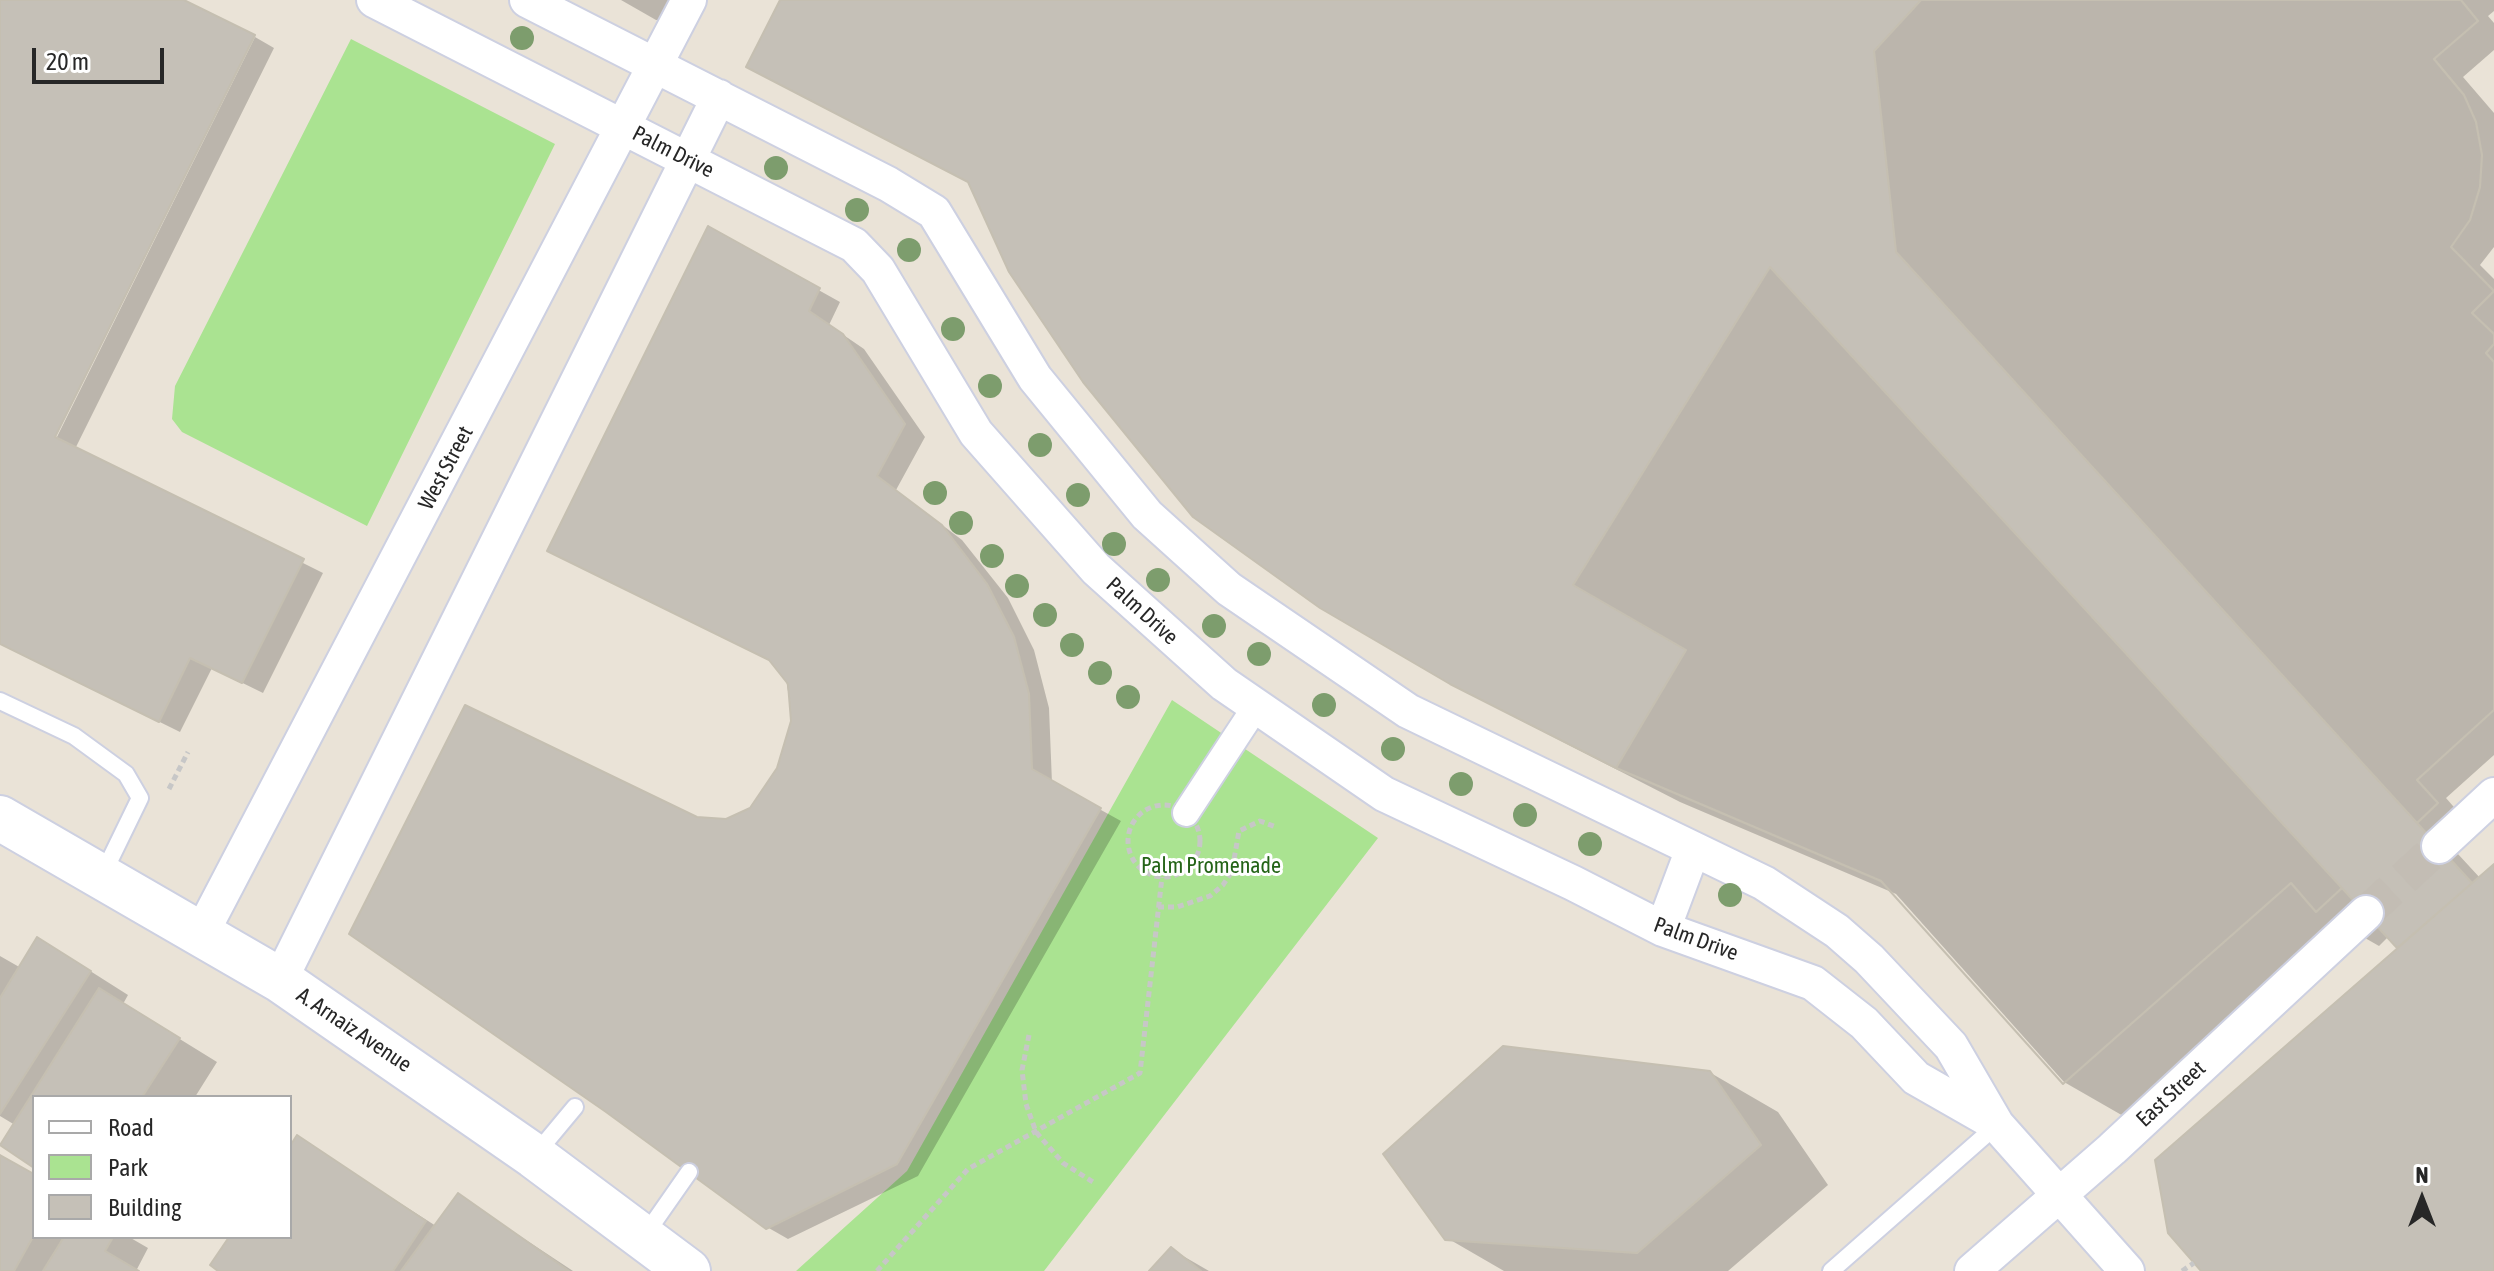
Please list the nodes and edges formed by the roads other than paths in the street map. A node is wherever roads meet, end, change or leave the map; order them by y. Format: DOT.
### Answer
graph roads {
  1 [pos="374,0"];
  2 [pos="527,0"];
  3 [pos="689,0"];
  4 [pos="656,66"];
  5 [pos="719,97"];
  6 [pos="624,127"];
  7 [pos="687,159"];
  8 [pos="0,701"];
  9 [pos="1257,705"];
  10 [pos="2494,795"];
  11 [pos="1186,813"];
  12 [pos="0,818"];
  13 [pos="2439,846"];
  14 [pos="1693,849"];
  15 [pos="102,877"];
  16 [pos="2366,913"];
  17 [pos="1663,929"];
  18 [pos="201,934"];
  19 [pos="280,980"];
  20 [pos="575,1107"];
  21 [pos="1997,1125"];
  22 [pos="534,1156"];
  23 [pos="689,1172"];
  24 [pos="2060,1196"];
  25 [pos="644,1237"];
  26 [pos="688,1271"];
  27 [pos="1831,1271"];
  28 [pos="1972,1271"];
  29 [pos="2127,1271"];
  1 -- 6 [label="street, Palm Drive"];
  2 -- 4 [label="street, Palm Drive"];
  3 -- 4 [label="street, West Street"];
  4 -- 5 [label="street, Palm Drive"];
  4 -- 6 [label="street, West Street"];
  5 -- 7 [label="street"];
  5 -- 14 [label="street, Palm Drive"];
  6 -- 7 [label="street, Palm Drive"];
  6 -- 18 [label="street, West Street"];
  7 -- 9 [label="street, Palm Drive"];
  7 -- 19 [label="street"];
  8 -- 15 [label="lane"];
  9 -- 11 [label="street"];
  9 -- 17 [label="street, Palm Drive"];
  10 -- 13 [label="street"];
  12 -- 15 [label="main road, A. Arnaiz Avenue"];
  14 -- 17 [label="street"];
  14 -- 21 [label="street, Palm Drive"];
  15 -- 18 [label="main road, A. Arnaiz Avenue"];
  16 -- 24 [label="street, East Street"];
  17 -- 21 [label="street, Palm Drive"];
  18 -- 19 [label="main road, A. Arnaiz Avenue"];
  19 -- 22 [label="main road, A. Arnaiz Avenue"];
  20 -- 22 [label="lane"];
  21 -- 24 [label="street, Palm Drive"];
  21 -- 27 [label="lane"];
  22 -- 25 [label="main road, A. Arnaiz Avenue"];
  23 -- 25 [label="lane"];
  24 -- 28 [label="street, East Street"];
  24 -- 29 [label="street, Palm Drive"];
  25 -- 26 [label="main road, A. Arnaiz Avenue"];
}
